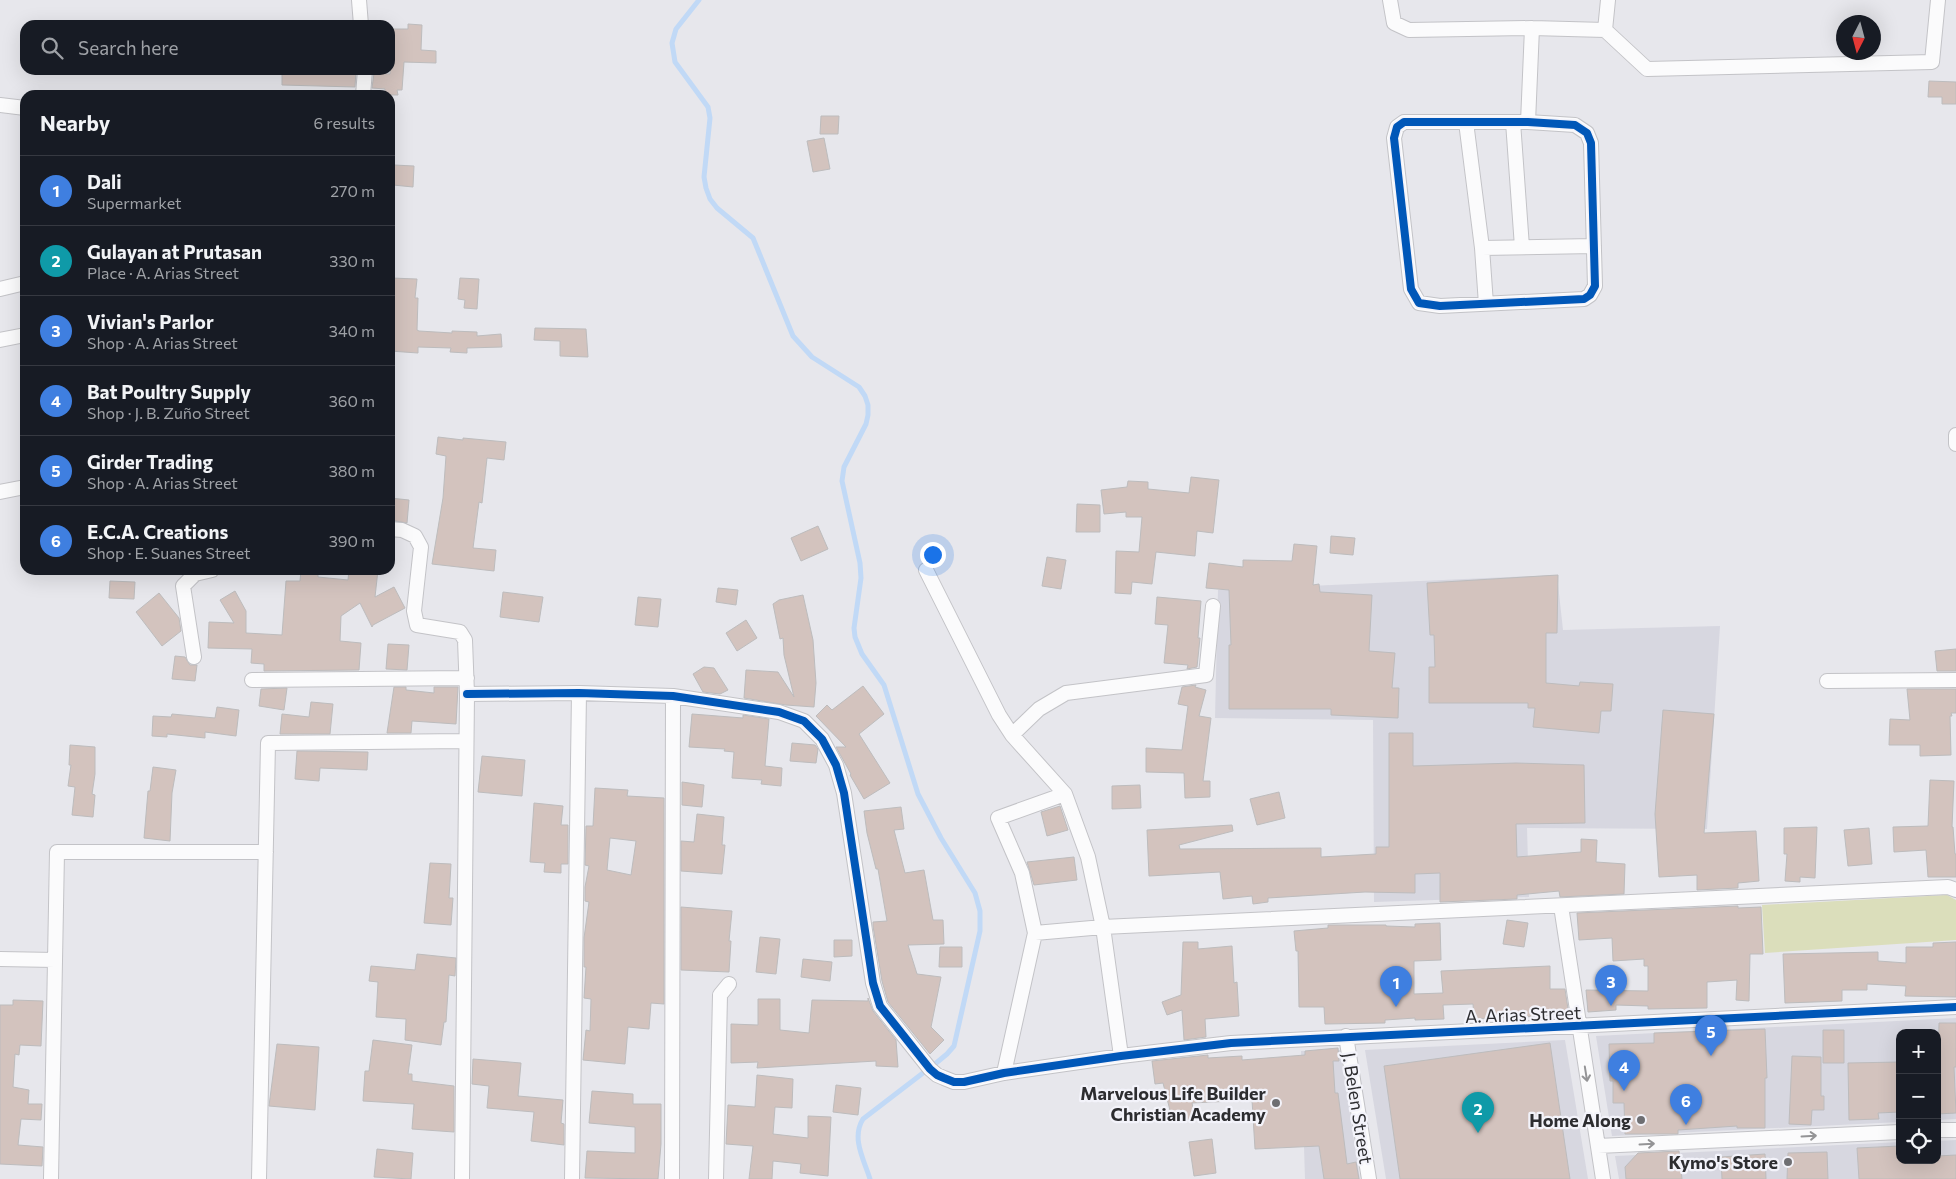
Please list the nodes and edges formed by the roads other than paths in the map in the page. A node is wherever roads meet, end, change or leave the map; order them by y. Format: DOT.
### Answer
graph roads {
  1 [pos="359,0"];
  2 [pos="1390,0"];
  3 [pos="1608,0"];
  4 [pos="1938,0"];
  5 [pos="361,20"];
  6 [pos="1532,28"];
  7 [pos="1604,30"];
  8 [pos="365,75"];
  9 [pos="363,90"];
  10 [pos="0,104"];
  11 [pos="20,107"];
  12 [pos="1466,122"];
  13 [pos="1513,122"];
  14 [pos="1528,122"];
  15 [pos="1594,246"];
  16 [pos="1522,247"];
  17 [pos="1482,248"];
  18 [pos="20,285"];
  19 [pos="0,289"];
  20 [pos="1486,304"];
  21 [pos="20,336"];
  22 [pos="0,340"];
  23 [pos="1956,434"];
  24 [pos="1956,444"];
  25 [pos="20,488"];
  26 [pos="0,492"];
  27 [pos="395,530"];
  28 [pos="926,570"];
  29 [pos="192,575"];
  30 [pos="1213,606"];
  31 [pos="194,657"];
  32 [pos="467,678"];
  33 [pos="252,680"];
  34 [pos="1956,680"];
  35 [pos="1827,681"];
  36 [pos="579,692"];
  37 [pos="467,694"];
  38 [pos="673,696"];
  39 [pos="1012,735"];
  40 [pos="465,741"];
  41 [pos="1065,794"];
  42 [pos="266,852"];
  43 [pos="1956,890"];
  44 [pos="1561,906"];
  45 [pos="1103,927"];
  46 [pos="1035,933"];
  47 [pos="0,959"];
  48 [pos="55,960"];
  49 [pos="729,984"];
  50 [pos="1956,1007"];
  51 [pos="1579,1026"];
  52 [pos="1346,1036"];
  53 [pos="1122,1056"];
  54 [pos="1004,1073"];
  55 [pos="1941,1130"];
  56 [pos="1956,1130"];
  57 [pos="1896,1132"];
  58 [pos="1598,1146"];
  59 [pos="51,1179"];
  60 [pos="259,1179"];
  61 [pos="462,1179"];
  62 [pos="572,1179"];
  63 [pos="672,1179"];
  64 [pos="716,1179"];
  65 [pos="1369,1179"];
  66 [pos="1604,1179"];
  1 -- 5 [label="street"];
  2 -- 6 [label="street"];
  3 -- 7 [label="street"];
  4 -- 7 [label="street"];
  6 -- 7 [label="street"];
  6 -- 14 [label="street"];
  8 -- 9 [label="street"];
  10 -- 11 [label="street"];
  12 -- 13 [label="street"];
  12 -- 17 [label="street"];
  12 -- 20 [label="street"];
  13 -- 14 [label="street"];
  13 -- 16 [label="street"];
  14 -- 15 [label="street"];
  15 -- 16 [label="street"];
  15 -- 20 [label="street"];
  16 -- 17 [label="street"];
  17 -- 20 [label="street"];
  18 -- 19 [label="street"];
  21 -- 22 [label="street"];
  23 -- 24 [label="street"];
  25 -- 26 [label="street"];
  27 -- 32 [label="street"];
  28 -- 39 [label="street"];
  29 -- 31 [label="street"];
  30 -- 39 [label="street"];
  32 -- 33 [label="street"];
  32 -- 37 [label="street"];
  34 -- 35 [label="street"];
  36 -- 37 [label="street, A. Arias Street"];
  36 -- 38 [label="street, A. Arias Street"];
  36 -- 62 [label="street"];
  37 -- 40 [label="street"];
  38 -- 54 [label="street, A. Arias Street"];
  38 -- 63 [label="street"];
  39 -- 41 [label="street"];
  40 -- 42 [label="street"];
  40 -- 61 [label="street"];
  41 -- 45 [label="street"];
  41 -- 46 [label="street"];
  42 -- 48 [label="street"];
  42 -- 60 [label="street"];
  43 -- 44 [label="street"];
  44 -- 45 [label="street"];
  44 -- 51 [label="street"];
  45 -- 46 [label="street"];
  45 -- 53 [label="street"];
  46 -- 54 [label="street"];
  47 -- 48 [label="street"];
  48 -- 59 [label="street"];
  49 -- 64 [label="street"];
  50 -- 51 [label="street, A. Arias Street"];
  51 -- 52 [label="street, A. Arias Street"];
  51 -- 58 [label="street, one-way"];
  52 -- 53 [label="street, A. Arias Street"];
  52 -- 65 [label="street, J. Belen Street"];
  53 -- 54 [label="street, A. Arias Street"];
  55 -- 56 [label="street"];
  58 -- 57 [label="street, one-way"];
  58 -- 66 [label="street"];
}
